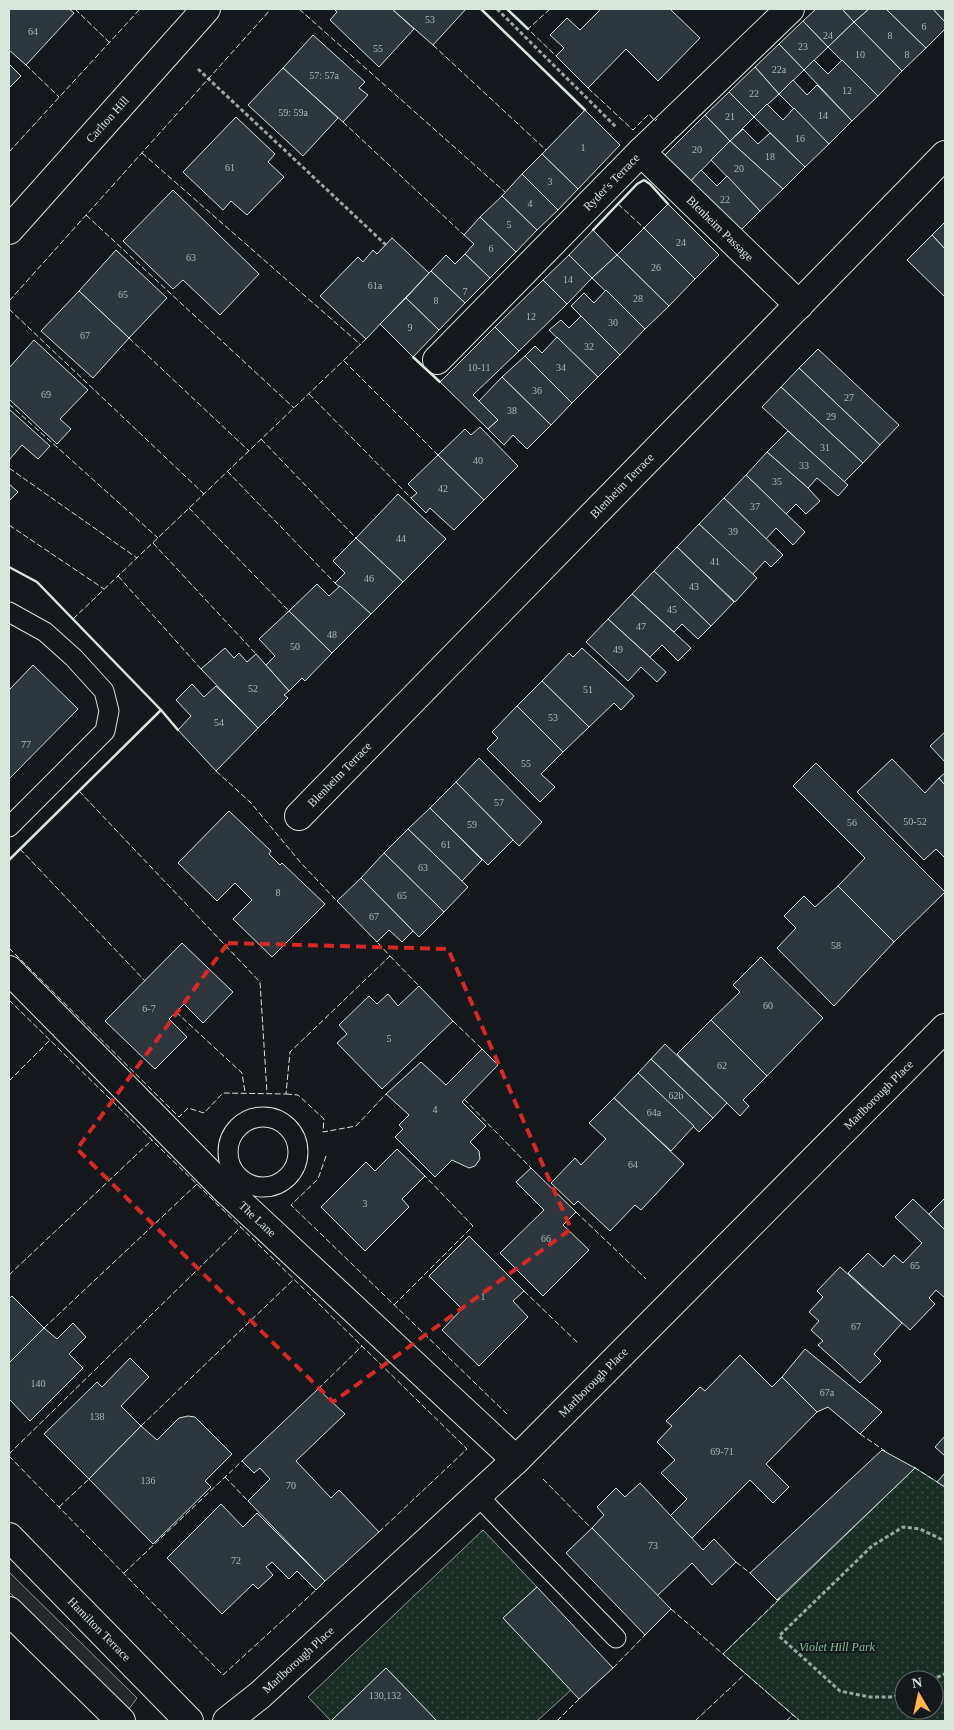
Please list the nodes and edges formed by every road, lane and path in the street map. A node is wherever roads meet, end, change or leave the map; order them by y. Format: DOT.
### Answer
graph roads {
  1 [pos="206,9"];
  2 [pos="496,9"];
  3 [pos="790,9"];
  4 [pos="173,47"];
  5 [pos="641,152"];
  6 [pos="945,155"];
  7 [pos="9,230"];
  8 [pos="386,245"];
  9 [pos="799,305"];
  10 [pos="436,360"];
  11 [pos="9,612"];
  12 [pos="298,816"];
  13 [pos="9,827"];
  14 [pos="9,970"];
  15 [pos="945,1028"];
  16 [pos="516,1460"];
  17 [pos="478,1496"];
  18 [pos="9,1537"];
  19 [pos="945,1542"];
  20 [pos="9,1611"];
  21 [pos="616,1638"];
  22 [pos="894,1697"];
  23 [pos="121,1721"];
  24 [pos="189,1721"];
  25 [pos="227,1721"];
  1 -- 4 [label="street, Carlton Hill"];
  2 -- 5 [label="path"];
  3 -- 5 [label="street, Ryder's Terrace"];
  4 -- 7 [label="street, Carlton Hill"];
  4 -- 8 [label="path"];
  5 -- 9 [label="street, Blenheim Passage"];
  5 -- 10 [label="street, Ryder's Terrace"];
  6 -- 9 [label="street, Blenheim Terrace"];
  9 -- 12 [label="street, Blenheim Terrace"];
  11 -- 13 [label="lane"];
  14 -- 16 [label="street, The Lane"];
  15 -- 16 [label="street, Marlborough Place"];
  16 -- 17 [label="street, Marlborough Place"];
  17 -- 21 [label="lane"];
  17 -- 25 [label="street, Marlborough Place"];
  18 -- 24 [label="street, Hamilton Terrace"];
  19 -- 22 [label="path"];
  20 -- 23 [label="street"];
}
